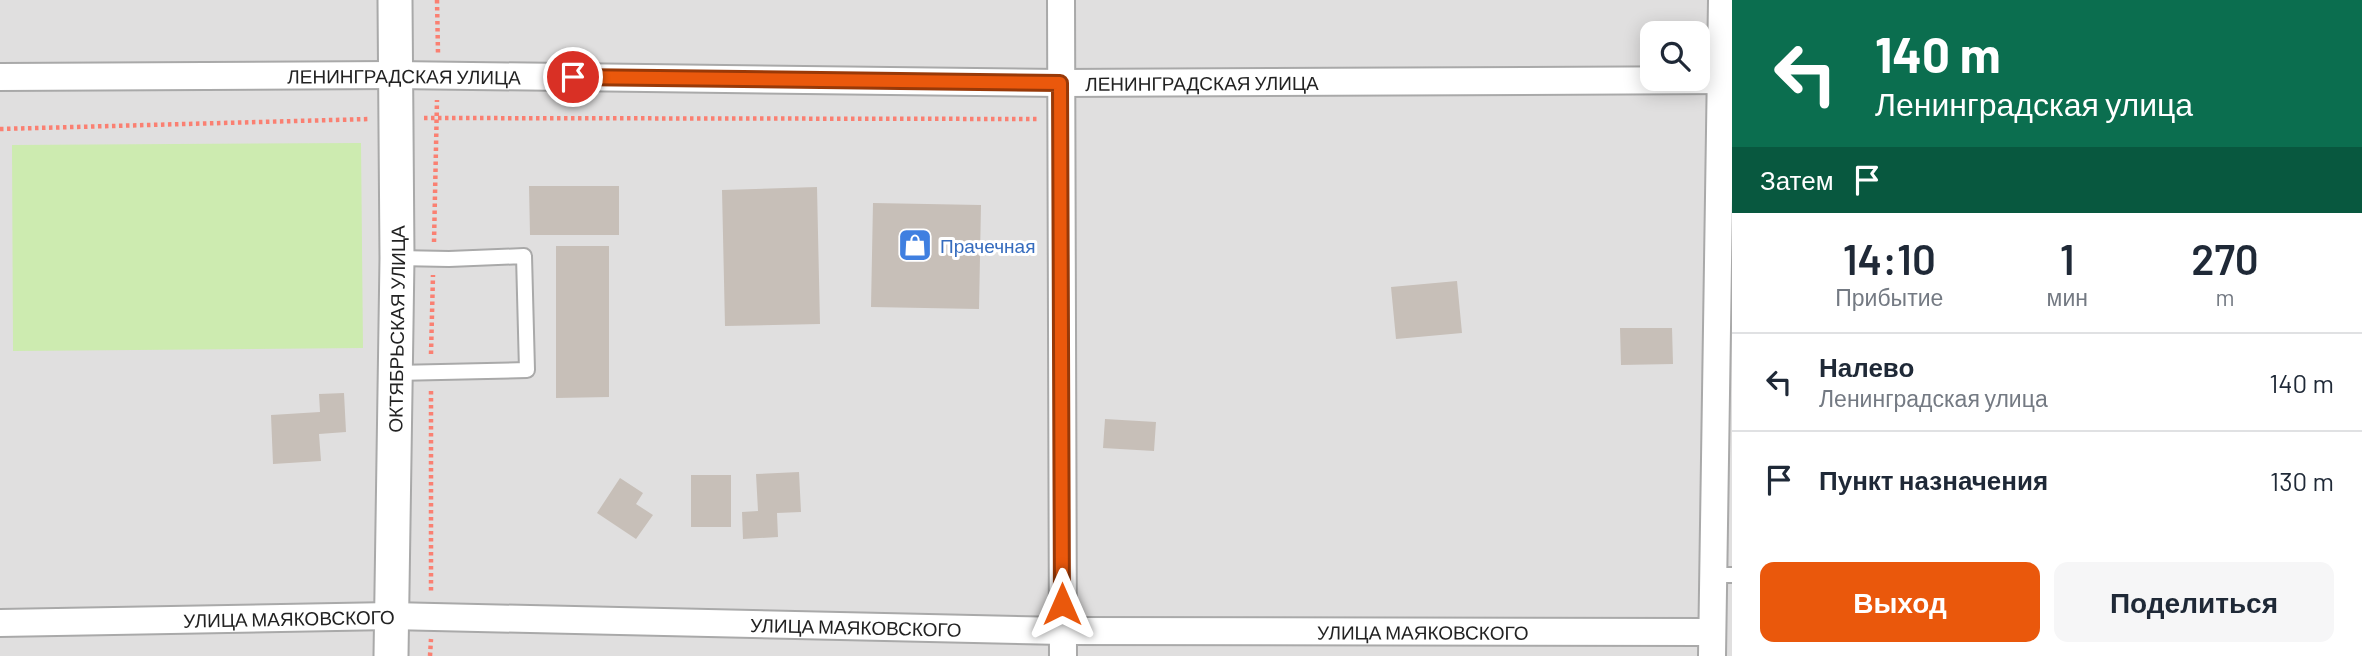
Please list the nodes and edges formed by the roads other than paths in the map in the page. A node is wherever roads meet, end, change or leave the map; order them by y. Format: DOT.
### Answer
graph roads {
  1 [pos="395,0"];
  2 [pos="1061,0"];
  3 [pos="1722,0"];
  4 [pos="395,75"];
  5 [pos="0,77"];
  6 [pos="1726,80"];
  7 [pos="1060,83"];
  8 [pos="397,258"];
  9 [pos="395,373"];
  10 [pos="1723,575"];
  11 [pos="391,615"];
  12 [pos="0,623"];
  13 [pos="1062,644"];
  14 [pos="1712,644"];
  15 [pos="391,656"];
  1 -- 4 [label="street, ОКТЯБРЬСКАЯ УЛИЦА"];
  2 -- 7 [label="street"];
  3 -- 6 [label="street"];
  4 -- 5 [label="street, ЛЕНИНГРАДСКАЯ УЛИЦА"];
  4 -- 7 [label="street, ЛЕНИНГРАДСКАЯ УЛИЦА"];
  4 -- 8 [label="street, ОКТЯБРЬСКАЯ УЛИЦА"];
  6 -- 7 [label="street, ЛЕНИНГРАДСКАЯ УЛИЦА"];
  6 -- 10 [label="street"];
  7 -- 13 [label="street"];
  8 -- 9 [label="street, ОКТЯБРЬСКАЯ УЛИЦА"];
  8 -- 9 [label="lane"];
  9 -- 11 [label="street, ОКТЯБРЬСКАЯ УЛИЦА"];
  10 -- 14 [label="street"];
  11 -- 12 [label="street, УЛИЦА МАЯКОВСКОГО"];
  11 -- 13 [label="street, УЛИЦА МАЯКОВСКОГО"];
  11 -- 15 [label="street, ОКТЯБРЬСКАЯ УЛИЦА"];
  13 -- 14 [label="street, УЛИЦА МАЯКОВСКОГО"];
}
